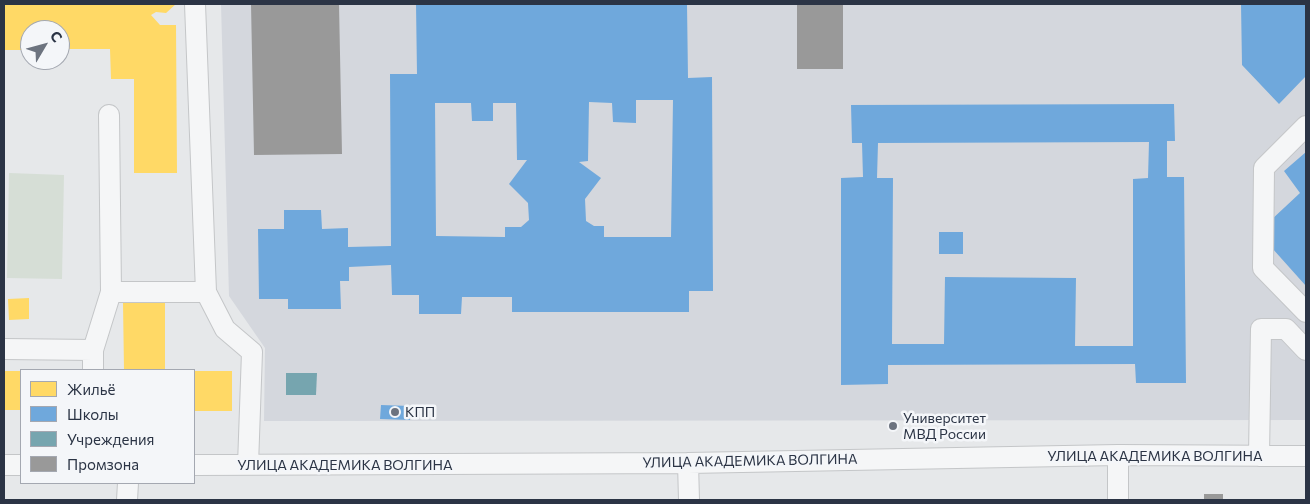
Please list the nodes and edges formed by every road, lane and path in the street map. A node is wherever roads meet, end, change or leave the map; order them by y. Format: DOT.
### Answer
graph roads {
  1 [pos="195,4"];
  2 [pos="110,115"];
  3 [pos="1306,126"];
  4 [pos="111,292"];
  5 [pos="206,292"];
  6 [pos="1306,312"];
  7 [pos="4,349"];
  8 [pos="93,350"];
  9 [pos="1306,350"];
  10 [pos="93,369"];
  11 [pos="1118,455"];
  12 [pos="1259,456"];
  13 [pos="1306,456"];
  14 [pos="688,463"];
  15 [pos="4,465"];
  16 [pos="20,465"];
  17 [pos="195,465"];
  18 [pos="248,465"];
  19 [pos="128,484"];
  20 [pos="128,500"];
  21 [pos="689,500"];
  22 [pos="1118,500"];
  1 -- 5 [label="street"];
  2 -- 4 [label="street"];
  3 -- 6 [label="street"];
  4 -- 5 [label="street"];
  4 -- 8 [label="street"];
  5 -- 18 [label="street"];
  7 -- 8 [label="street"];
  8 -- 10 [label="street"];
  9 -- 12 [label="street"];
  11 -- 12 [label="street, УЛИЦА АКАДЕМИКА ВОЛГИНА"];
  11 -- 14 [label="street, УЛИЦА АКАДЕМИКА ВОЛГИНА"];
  11 -- 22 [label="street"];
  12 -- 13 [label="street, УЛИЦА АКАДЕМИКА ВОЛГИНА"];
  14 -- 18 [label="street, УЛИЦА АКАДЕМИКА ВОЛГИНА"];
  14 -- 21 [label="street"];
  15 -- 16 [label="street"];
  17 -- 18 [label="street, УЛИЦА АКАДЕМИКА ВОЛГИНА"];
  19 -- 20 [label="street"];
}
